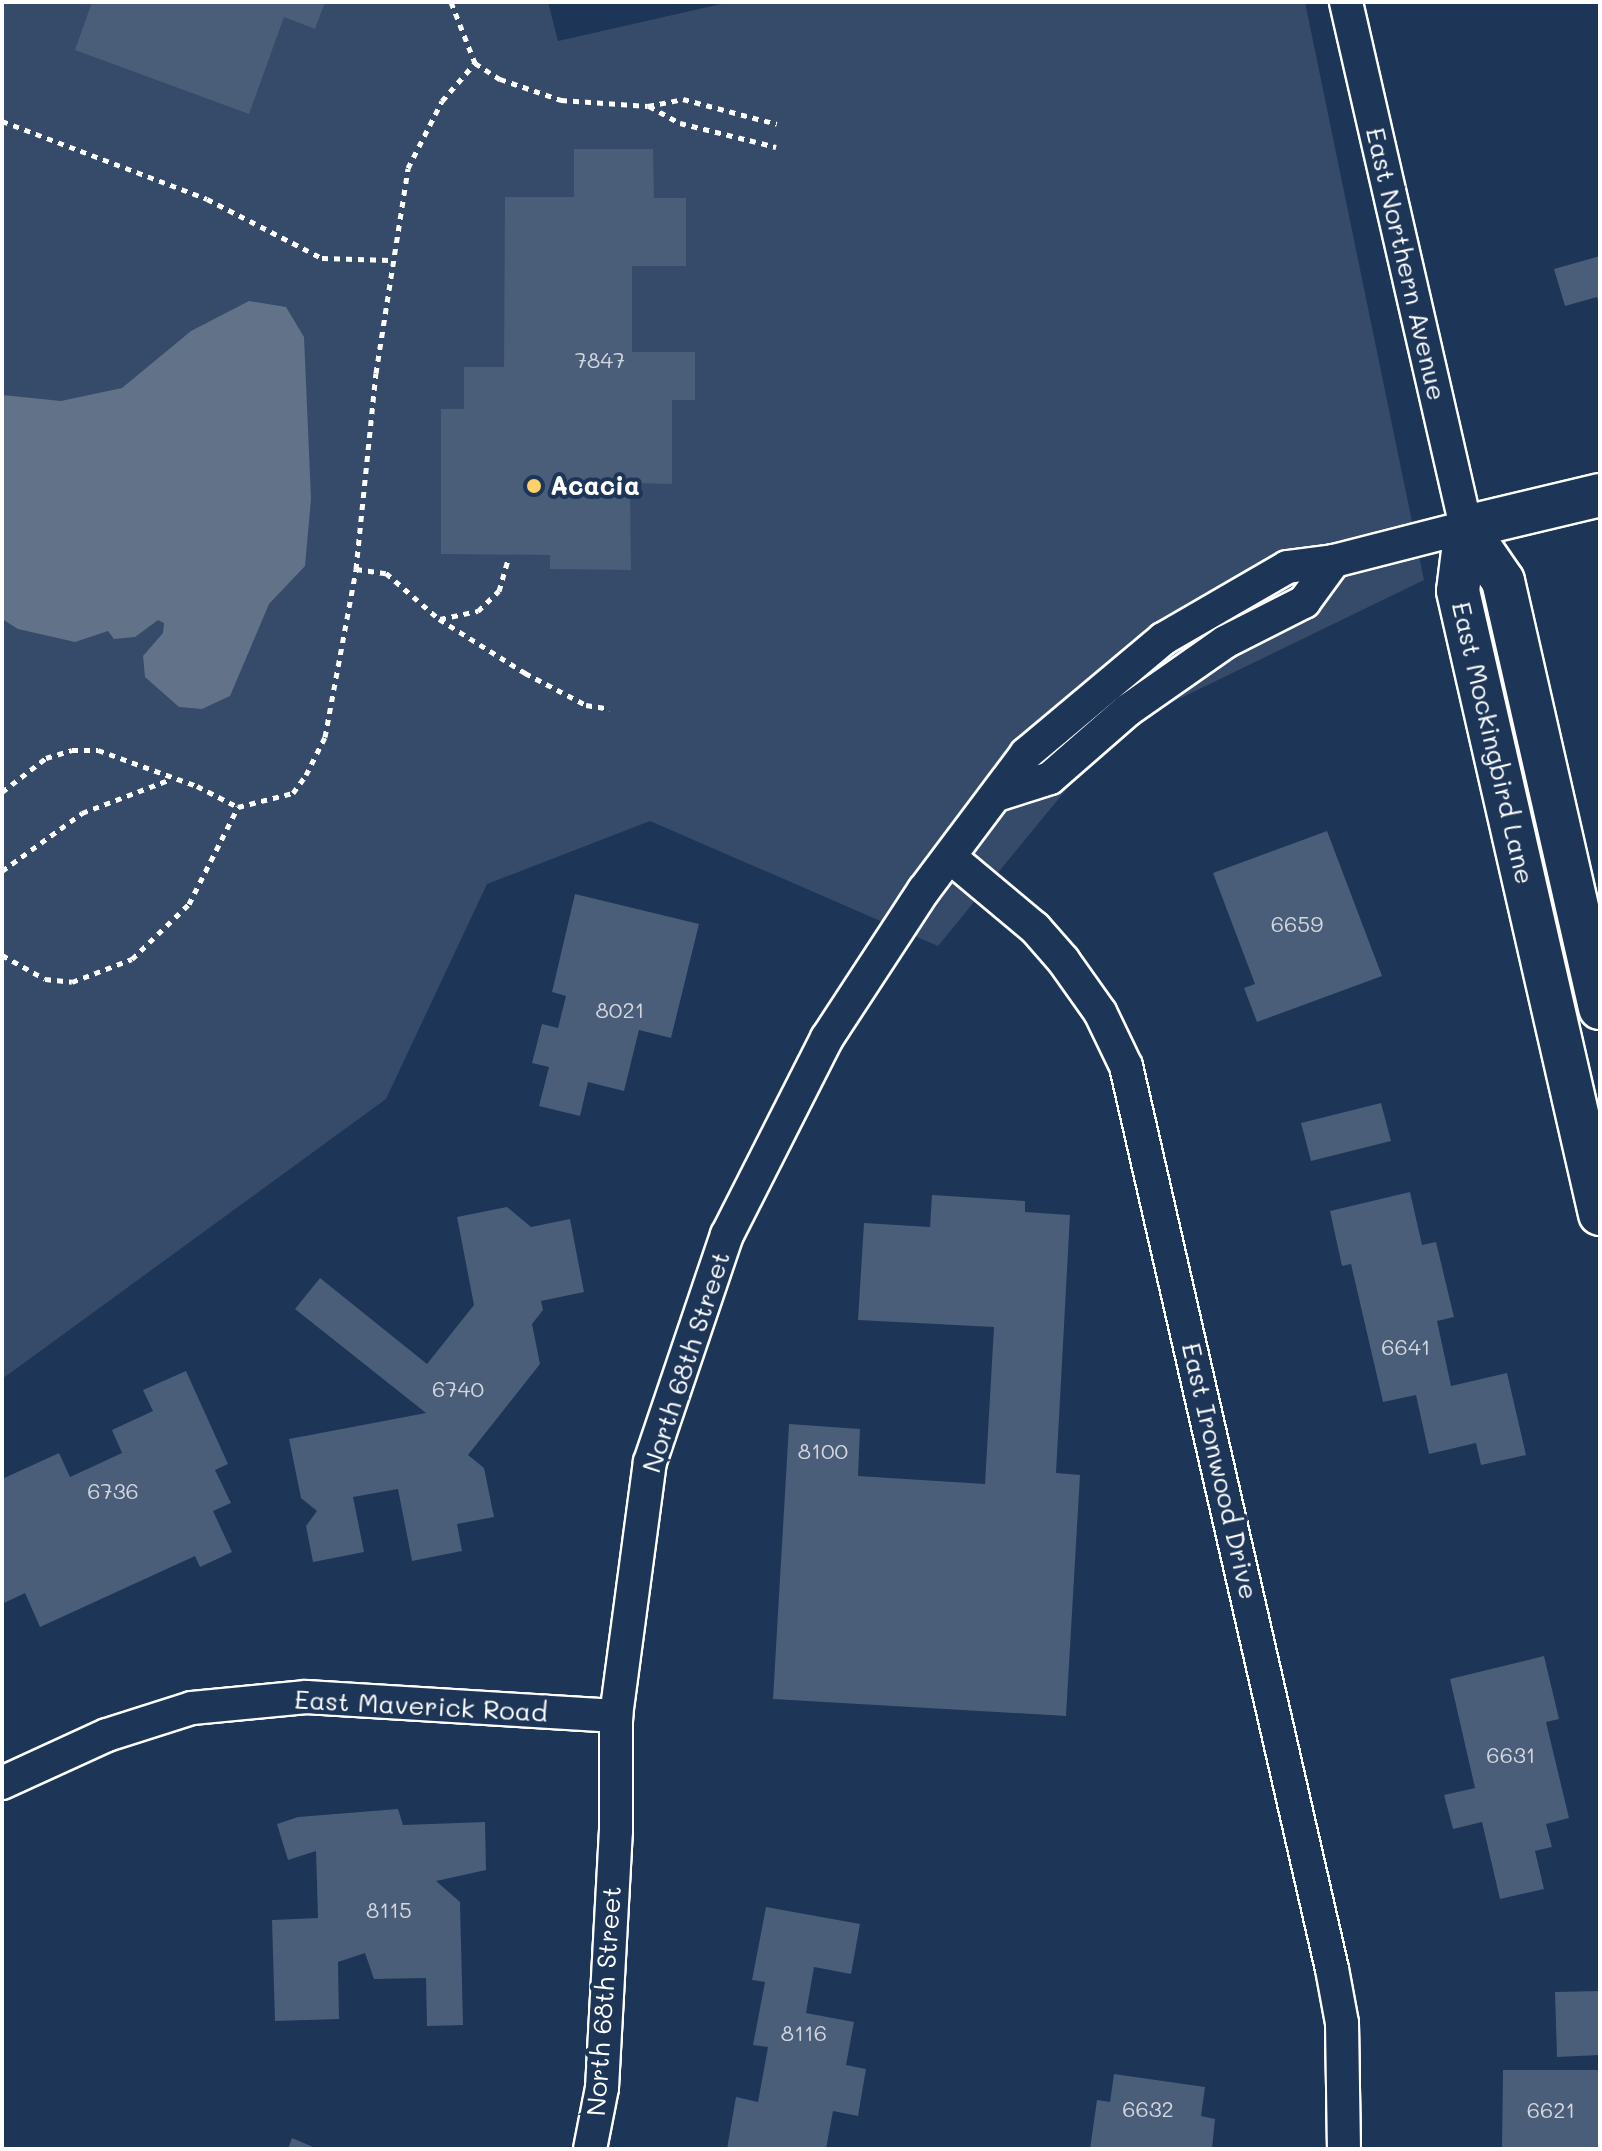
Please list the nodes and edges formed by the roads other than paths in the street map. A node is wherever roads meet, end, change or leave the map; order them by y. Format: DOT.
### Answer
graph roads {
  1 [pos="1346,2"];
  2 [pos="1600,495"];
  3 [pos="1466,527"];
  4 [pos="950,857"];
  5 [pos="1600,1008"];
  6 [pos="1600,1214"];
  7 [pos="616,1716"];
  8 [pos="2,1783"];
  9 [pos="590,2149"];
  10 [pos="1344,2149"];
  1 -- 3 [label="street, East Northern Avenue"];
  2 -- 3 [label="street"];
  3 -- 4 [label="street, North 68th Street"];
  3 -- 5 [label="street, East Mockingbird Lane"];
  3 -- 6 [label="street, East Mockingbird Lane"];
  4 -- 7 [label="street, North 68th Street"];
  4 -- 10 [label="street, East Ironwood Drive"];
  7 -- 8 [label="street, East Maverick Road"];
  7 -- 9 [label="street, North 68th Street"];
}
